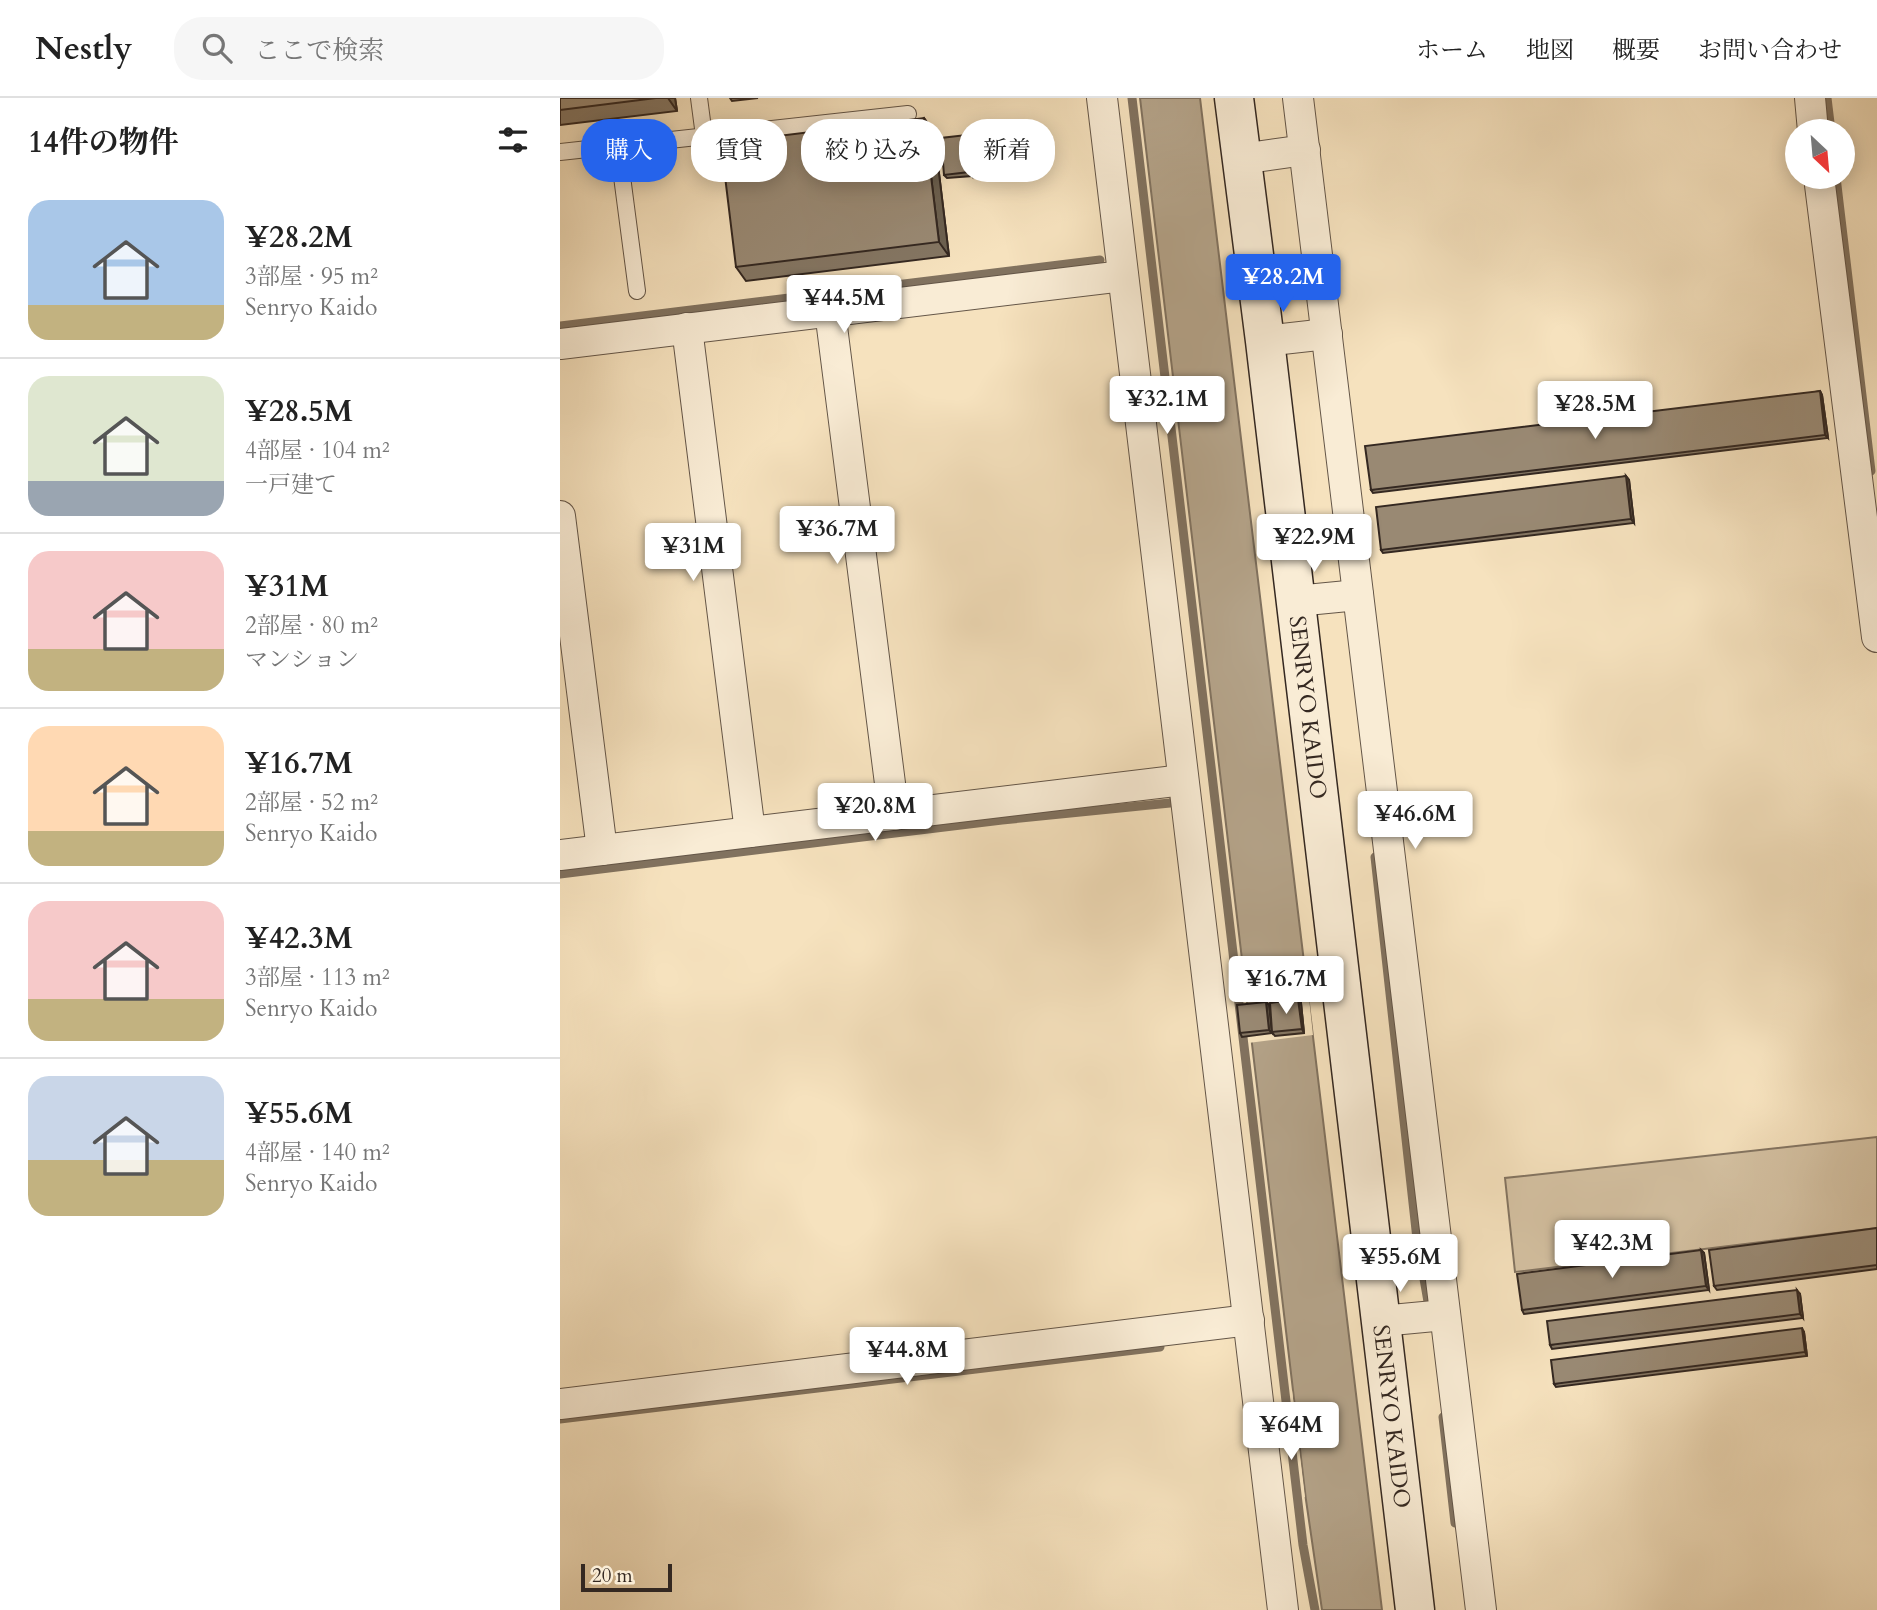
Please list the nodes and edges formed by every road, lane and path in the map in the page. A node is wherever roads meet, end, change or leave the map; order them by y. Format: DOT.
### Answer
graph roads {
  1 [pos="699,98"];
  2 [pos="1102,98"];
  3 [pos="1234,98"];
  4 [pos="1298,98"];
  5 [pos="1810,98"];
  6 [pos="908,114"];
  7 [pos="702,119"];
  8 [pos="1812,119"];
  9 [pos="787,127"];
  10 [pos="581,150"];
  11 [pos="1305,150"];
  12 [pos="560,152"];
  13 [pos="1241,159"];
  14 [pos="623,182"];
  15 [pos="1821,189"];
  16 [pos="1123,276"];
  17 [pos="637,291"];
  18 [pos="830,311"];
  19 [pos="687,328"];
  20 [pos="1317,335"];
  21 [pos="1265,341"];
  22 [pos="560,344"];
  23 [pos="560,516"];
  24 [pos="1348,596"];
  25 [pos="1296,601"];
  26 [pos="1877,637"];
  27 [pos="1183,780"];
  28 [pos="894,815"];
  29 [pos="750,832"];
  30 [pos="602,850"];
  31 [pos="560,855"];
  32 [pos="1435,1316"];
  33 [pos="1249,1320"];
  34 [pos="1381,1321"];
  35 [pos="560,1404"];
  36 [pos="1283,1610"];
  37 [pos="1415,1610"];
  38 [pos="1481,1610"];
  1 -- 7 [label="lane"];
  2 -- 16 [label="street"];
  3 -- 13 [label="street, SENRYO KAIDO"];
  4 -- 11 [label="street"];
  5 -- 8 [label="street"];
  6 -- 9 [label="lane"];
  10 -- 12 [label="lane"];
  11 -- 13 [label="street"];
  11 -- 20 [label="street"];
  13 -- 21 [label="street, SENRYO KAIDO"];
  14 -- 17 [label="lane"];
  15 -- 26 [label="street"];
  16 -- 18 [label="street"];
  16 -- 27 [label="street"];
  18 -- 19 [label="street"];
  18 -- 28 [label="street"];
  19 -- 22 [label="street"];
  19 -- 29 [label="street"];
  20 -- 21 [label="street"];
  20 -- 24 [label="street"];
  21 -- 25 [label="street, SENRYO KAIDO"];
  23 -- 30 [label="street"];
  24 -- 25 [label="street"];
  24 -- 32 [label="street"];
  25 -- 34 [label="street, SENRYO KAIDO"];
  27 -- 28 [label="street"];
  27 -- 33 [label="street"];
  28 -- 29 [label="street"];
  29 -- 30 [label="street"];
  30 -- 31 [label="street"];
  32 -- 34 [label="street"];
  32 -- 38 [label="street"];
  33 -- 35 [label="street"];
  33 -- 36 [label="street"];
  34 -- 37 [label="street, SENRYO KAIDO"];
}
